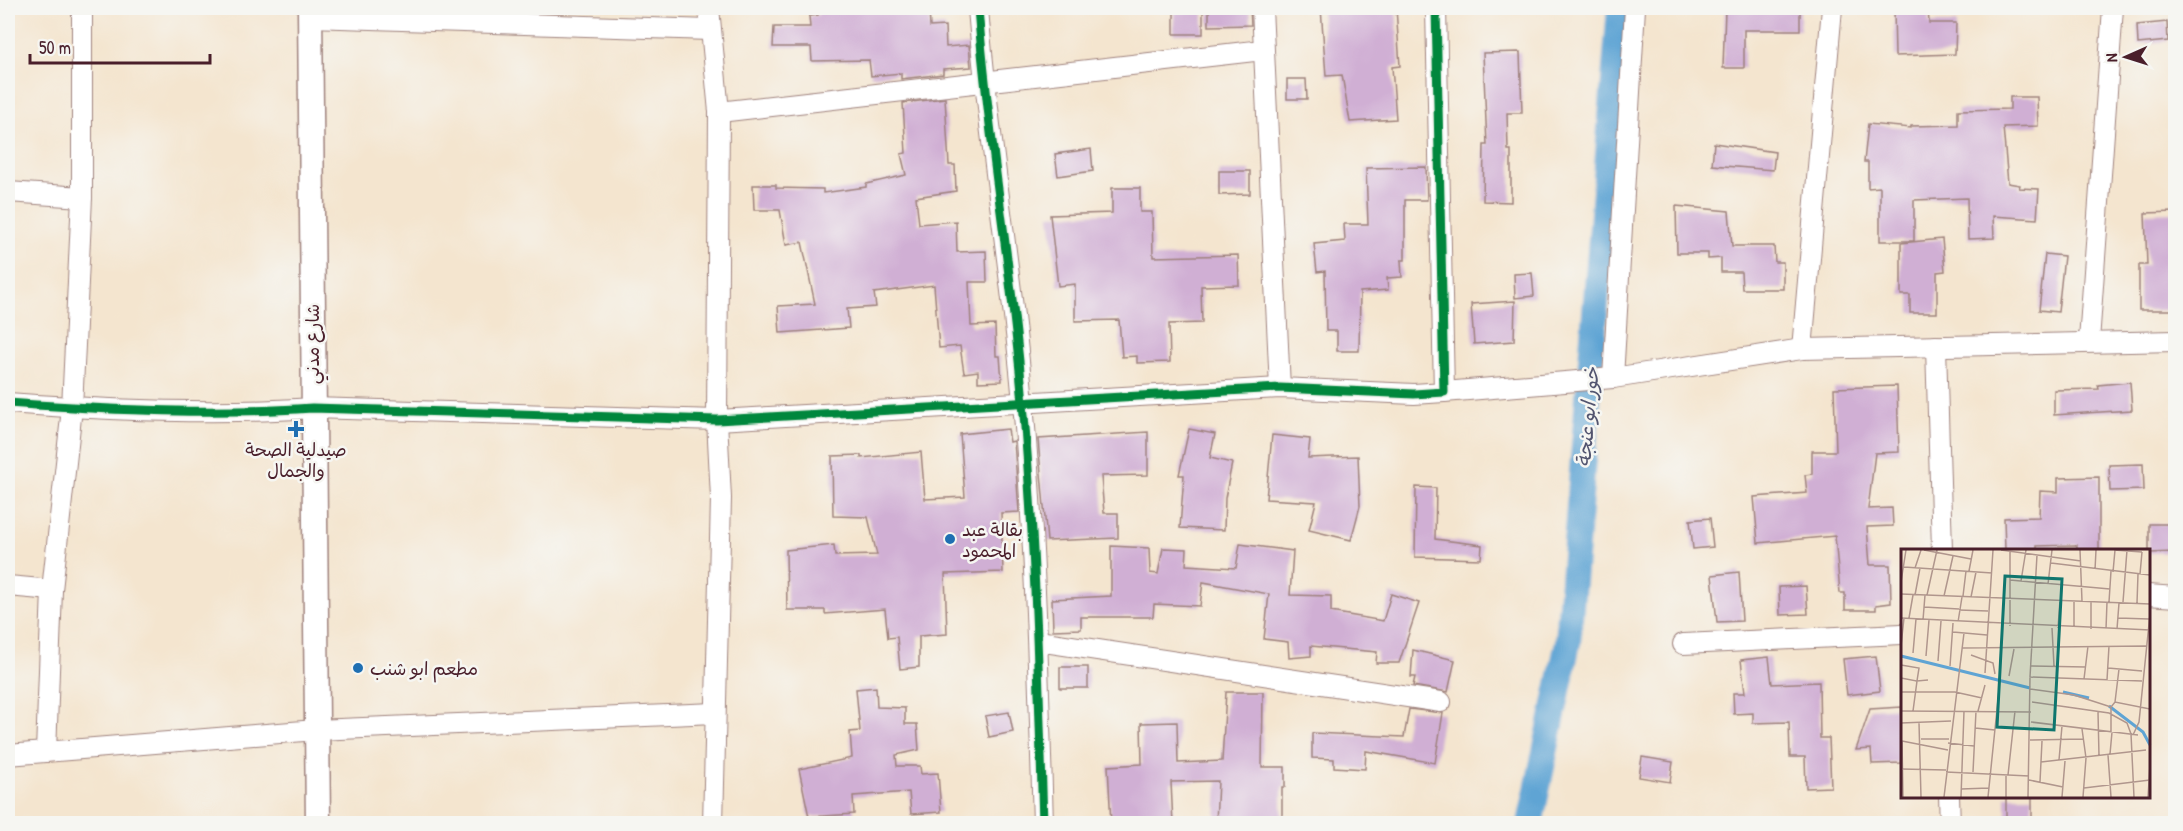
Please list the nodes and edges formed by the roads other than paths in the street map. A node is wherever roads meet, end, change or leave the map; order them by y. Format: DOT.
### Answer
graph roads {
  1 [pos="82,8"];
  2 [pos="709,8"];
  3 [pos="978,8"];
  4 [pos="1262,8"];
  5 [pos="1436,8"];
  6 [pos="1635,8"];
  7 [pos="1832,8"];
  8 [pos="2113,8"];
  9 [pos="310,12"];
  10 [pos="710,30"];
  11 [pos="1263,50"];
  12 [pos="984,80"];
  13 [pos="719,112"];
  14 [pos="8,192"];
  15 [pos="82,197"];
  16 [pos="2175,340"];
  17 [pos="2089,341"];
  18 [pos="1936,346"];
  19 [pos="1802,349"];
  20 [pos="1613,378"];
  21 [pos="1280,388"];
  22 [pos="1444,392"];
  23 [pos="1023,402"];
  24 [pos="8,403"];
  25 [pos="72,408"];
  26 [pos="312,408"];
  27 [pos="717,420"];
  28 [pos="1942,549"];
  29 [pos="8,586"];
  30 [pos="52,590"];
  31 [pos="2150,595"];
  32 [pos="2175,597"];
  33 [pos="1901,634"];
  34 [pos="1038,641"];
  35 [pos="1683,645"];
  36 [pos="1441,702"];
  37 [pos="715,713"];
  38 [pos="316,730"];
  39 [pos="46,752"];
  40 [pos="8,755"];
  41 [pos="1949,798"];
  42 [pos="318,824"];
  43 [pos="713,824"];
  44 [pos="1043,824"];
  45 [pos="1950,824"];
  1 -- 15 [label="street"];
  2 -- 10 [label="street"];
  3 -- 12 [label="street"];
  4 -- 11 [label="street"];
  5 -- 22 [label="street"];
  6 -- 20 [label="street"];
  7 -- 19 [label="street"];
  8 -- 17 [label="street"];
  9 -- 10 [label="street"];
  9 -- 26 [label="street, شارع مدني"];
  10 -- 13 [label="street"];
  11 -- 12 [label="street"];
  11 -- 21 [label="street"];
  12 -- 13 [label="street"];
  12 -- 23 [label="street"];
  13 -- 27 [label="street"];
  14 -- 15 [label="street"];
  15 -- 25 [label="street"];
  16 -- 17 [label="street"];
  17 -- 18 [label="street"];
  18 -- 19 [label="street"];
  18 -- 28 [label="street"];
  19 -- 20 [label="street"];
  20 -- 22 [label="street"];
  21 -- 22 [label="street"];
  21 -- 23 [label="street"];
  23 -- 27 [label="street"];
  23 -- 34 [label="street"];
  24 -- 25 [label="street"];
  25 -- 26 [label="street"];
  25 -- 30 [label="street"];
  26 -- 27 [label="street"];
  26 -- 38 [label="street, شارع مدني"];
  27 -- 37 [label="street"];
  29 -- 30 [label="street"];
  30 -- 39 [label="street"];
  31 -- 32 [label="street"];
  33 -- 35 [label="street"];
  34 -- 36 [label="street"];
  34 -- 44 [label="street"];
  37 -- 38 [label="street"];
  37 -- 43 [label="street"];
  38 -- 39 [label="street"];
  38 -- 42 [label="street, شارع مدني"];
  39 -- 40 [label="street"];
  41 -- 45 [label="street"];
}
